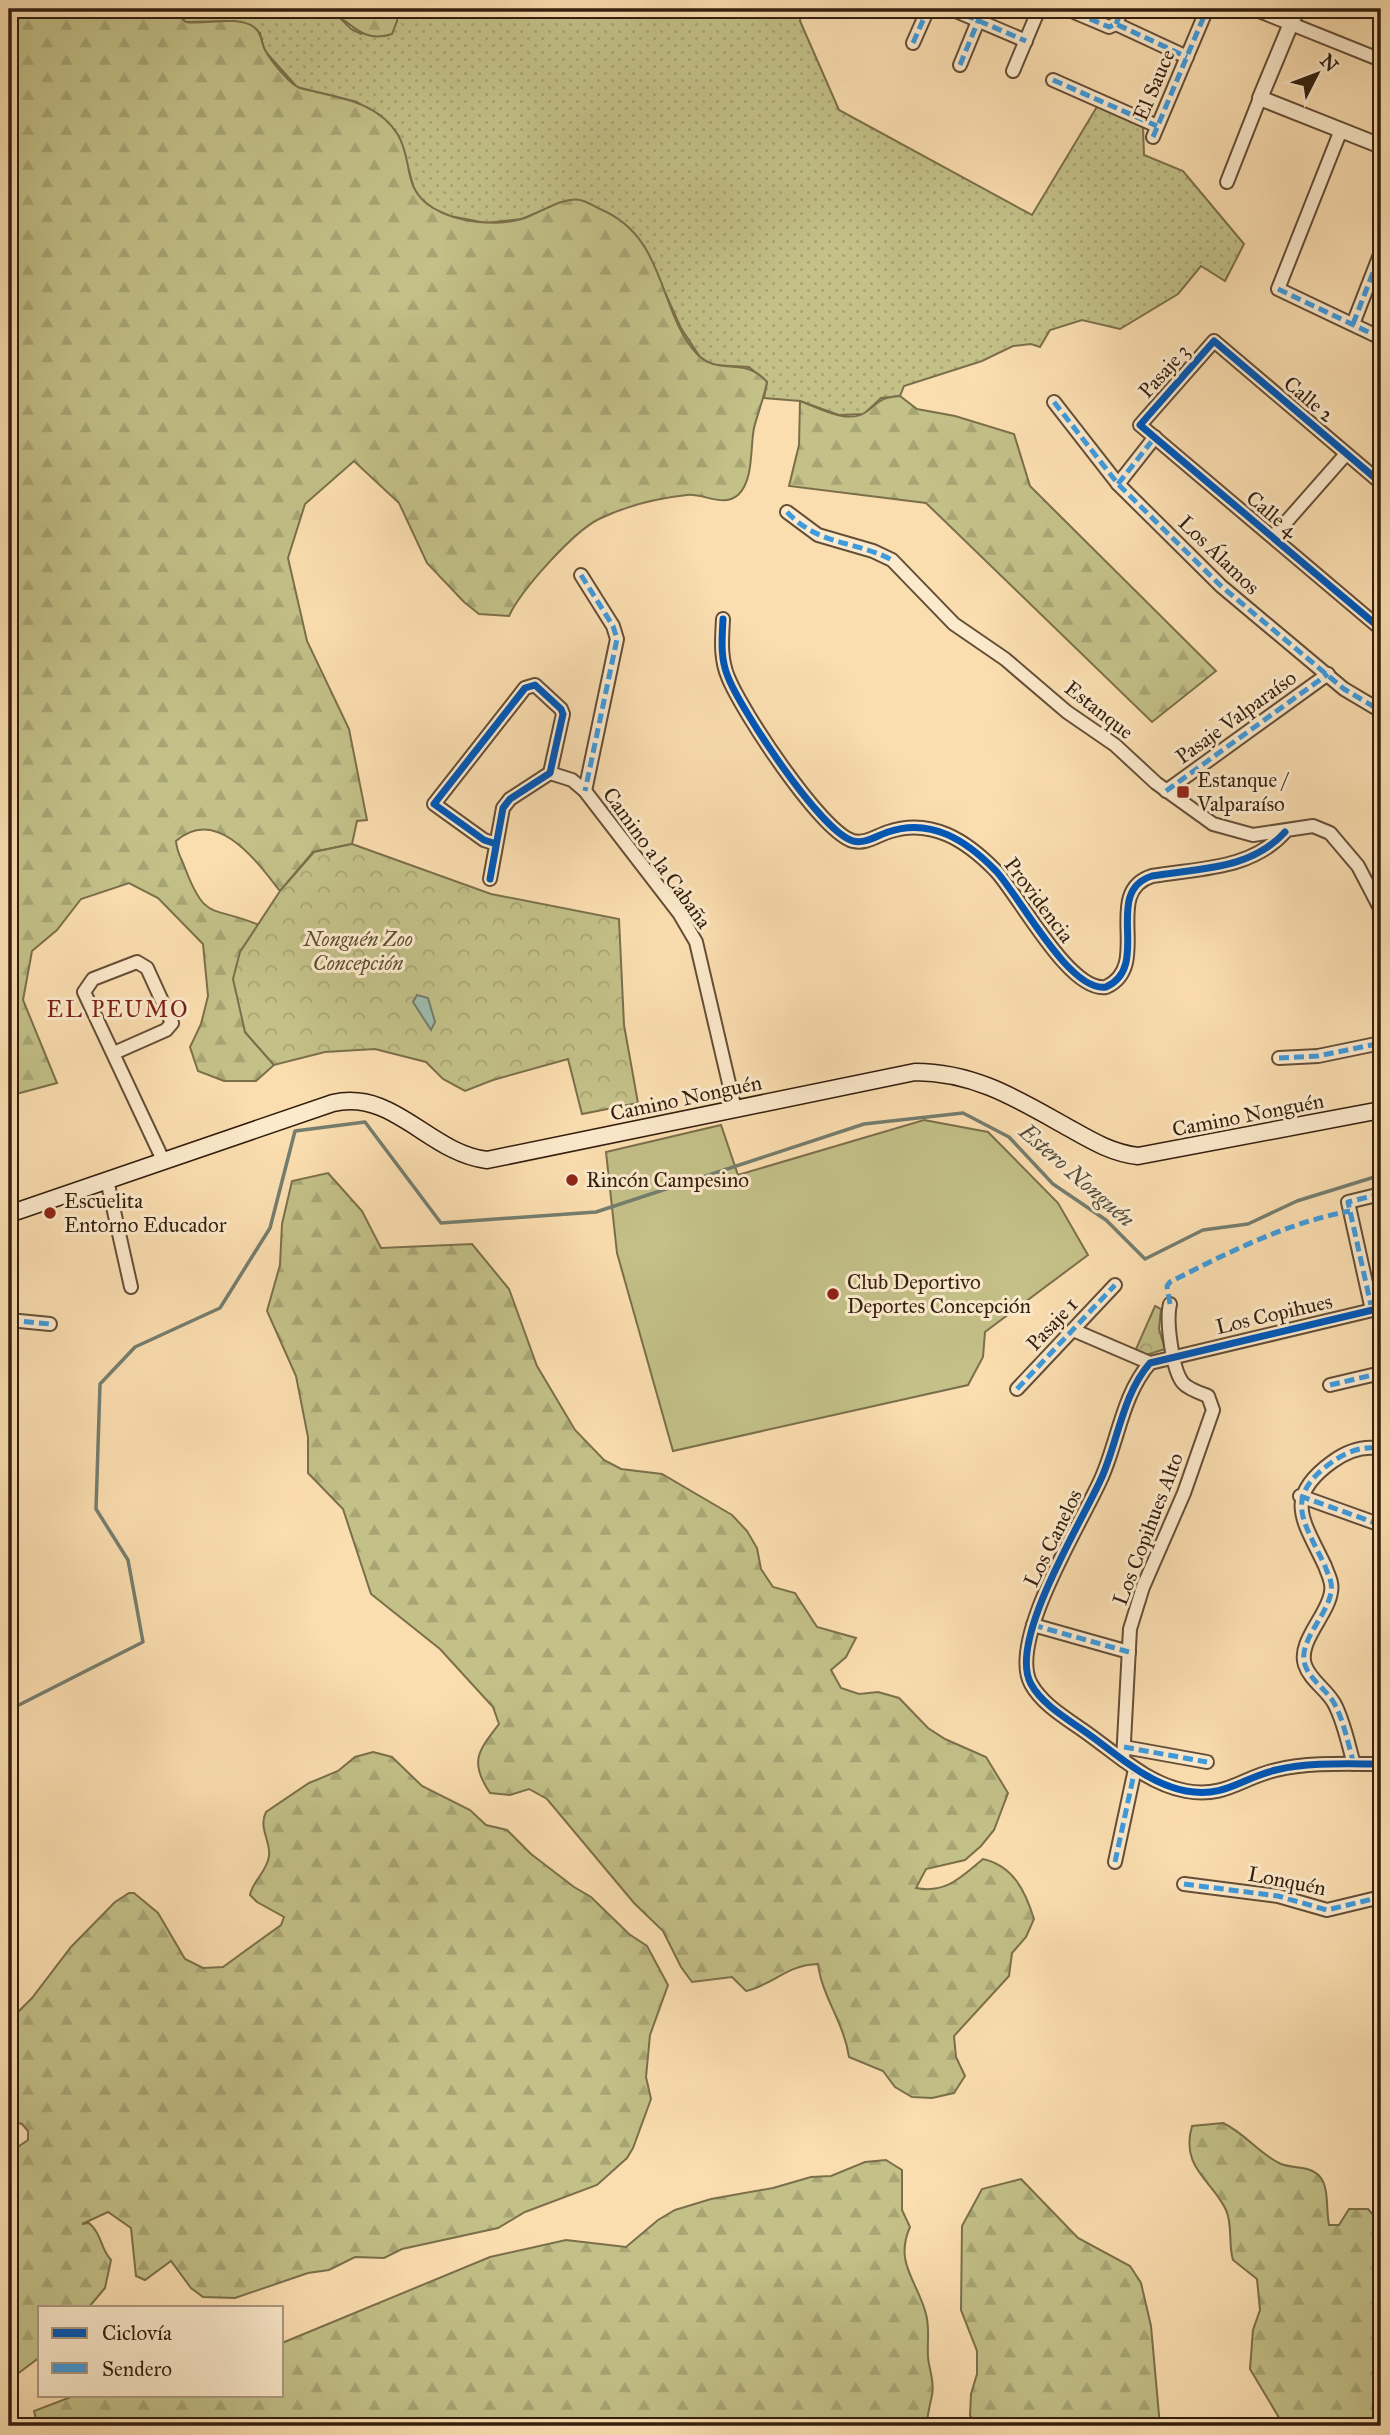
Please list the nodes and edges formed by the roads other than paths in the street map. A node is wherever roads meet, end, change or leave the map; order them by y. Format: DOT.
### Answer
graph roads {
  1 [pos="928,9"];
  2 [pos="951,9"];
  3 [pos="1040,9"];
  4 [pos="1122,9"];
  5 [pos="1207,9"];
  6 [pos="1254,9"];
  7 [pos="1297,9"];
  8 [pos="1076,13"];
  9 [pos="981,15"];
  10 [pos="1116,24"];
  11 [pos="1291,24"];
  12 [pos="1026,41"];
  13 [pos="913,43"];
  14 [pos="1187,57"];
  15 [pos="1381,60"];
  16 [pos="960,65"];
  17 [pos="1013,71"];
  18 [pos="1053,80"];
  19 [pos="1261,98"];
  20 [pos="1341,130"];
  21 [pos="1381,146"];
  22 [pos="1227,182"];
  23 [pos="1381,252"];
  24 [pos="1353,324"];
  25 [pos="1381,338"];
  26 [pos="1214,341"];
  27 [pos="1054,402"];
  28 [pos="1140,425"];
  29 [pos="1155,438"];
  30 [pos="1346,453"];
  31 [pos="1381,483"];
  32 [pos="1118,484"];
  33 [pos="787,512"];
  34 [pos="1273,537"];
  35 [pos="581,575"];
  36 [pos="723,619"];
  37 [pos="1381,629"];
  38 [pos="1328,674"];
  39 [pos="1381,711"];
  40 [pos="550,773"];
  41 [pos="585,791"];
  42 [pos="1166,791"];
  43 [pos="1285,832"];
  44 [pos="496,844"];
  45 [pos="490,878"];
  46 [pos="1381,910"];
  47 [pos="1381,1043"];
  48 [pos="114,1053"];
  49 [pos="1279,1058"];
  50 [pos="735,1110"];
  51 [pos="1381,1110"];
  52 [pos="163,1160"];
  53 [pos="107,1180"];
  54 [pos="1381,1195"];
  55 [pos="9,1213"];
  56 [pos="1115,1285"];
  57 [pos="131,1287"];
  58 [pos="1170,1304"];
  59 [pos="1377,1309"];
  60 [pos="9,1320"];
  61 [pos="50,1324"];
  62 [pos="1073,1330"];
  63 [pos="1174,1355"];
  64 [pos="1150,1363"];
  65 [pos="1381,1373"];
  66 [pos="1330,1385"];
  67 [pos="1017,1389"];
  68 [pos="1381,1449"];
  69 [pos="1300,1496"];
  70 [pos="1381,1525"];
  71 [pos="1033,1625"];
  72 [pos="1129,1652"];
  73 [pos="1124,1753"];
  74 [pos="1207,1762"];
  75 [pos="1354,1763"];
  76 [pos="1381,1763"];
  77 [pos="1135,1769"];
  78 [pos="1115,1862"];
  79 [pos="1184,1884"];
  80 [pos="1381,1897"];
  1 -- 13 [label="street"];
  2 -- 9 [label="street"];
  3 -- 12 [label="street"];
  4 -- 10 [label="street"];
  5 -- 14 [label="street, El Sauce"];
  6 -- 11 [label="street"];
  7 -- 11 [label="street"];
  8 -- 10 [label="street"];
  9 -- 12 [label="street"];
  9 -- 16 [label="street"];
  10 -- 14 [label="street"];
  11 -- 15 [label="street"];
  11 -- 19 [label="street"];
  12 -- 17 [label="street"];
  14 -- 18 [label="street, El Sauce"];
  19 -- 20 [label="street"];
  19 -- 22 [label="street"];
  20 -- 21 [label="street"];
  20 -- 24 [label="street"];
  23 -- 24 [label="street"];
  24 -- 25 [label="street"];
  26 -- 28 [label="street, Pasaje 3"];
  26 -- 30 [label="street, Calle 2"];
  27 -- 32 [label="street, Los Álamos"];
  28 -- 29 [label="street, Calle 4"];
  29 -- 32 [label="street"];
  29 -- 34 [label="street, Calle 4"];
  30 -- 31 [label="street, Calle 2"];
  30 -- 34 [label="street"];
  32 -- 38 [label="street, Los Álamos"];
  33 -- 42 [label="street, Estanque"];
  34 -- 37 [label="street, Calle 4"];
  35 -- 41 [label="street"];
  36 -- 43 [label="street, Providencia"];
  38 -- 39 [label="street, Los Álamos"];
  38 -- 42 [label="street, Pasaje Valparaíso"];
  40 -- 41 [label="street, Camino a la Cabaña"];
  40 -- 44 [label="street"];
  40 -- 44 [label="street"];
  41 -- 50 [label="street, Camino a la Cabaña"];
  42 -- 43 [label="street, Estanque"];
  43 -- 46 [label="street, Estanque"];
  44 -- 45 [label="street"];
  47 -- 49 [label="street"];
  48 -- 48 [label="street"];
  48 -- 52 [label="street"];
  50 -- 51 [label="main road, Camino Nonguén"];
  50 -- 52 [label="main road, Camino Nonguén"];
  52 -- 53 [label="main road, Camino Nonguén"];
  53 -- 55 [label="main road, Camino Nonguén"];
  53 -- 57 [label="street"];
  54 -- 59 [label="street"];
  56 -- 62 [label="street, Pasaje 1"];
  58 -- 63 [label="street, Los Copihues Alto"];
  59 -- 63 [label="street, Los Copihues"];
  60 -- 61 [label="street"];
  62 -- 64 [label="street"];
  62 -- 67 [label="street, Pasaje 1"];
  63 -- 64 [label="street"];
  63 -- 72 [label="street, Los Copihues Alto"];
  64 -- 71 [label="street, Los Canelos"];
  65 -- 66 [label="street"];
  68 -- 69 [label="street"];
  69 -- 70 [label="street"];
  69 -- 75 [label="street"];
  71 -- 72 [label="street"];
  71 -- 73 [label="street, Los Canelos"];
  72 -- 73 [label="street, Los Copihues Alto"];
  73 -- 74 [label="street"];
  73 -- 77 [label="street"];
  75 -- 76 [label="street"];
  75 -- 77 [label="street"];
  77 -- 78 [label="street"];
  79 -- 80 [label="street, Lonquén"];
}
